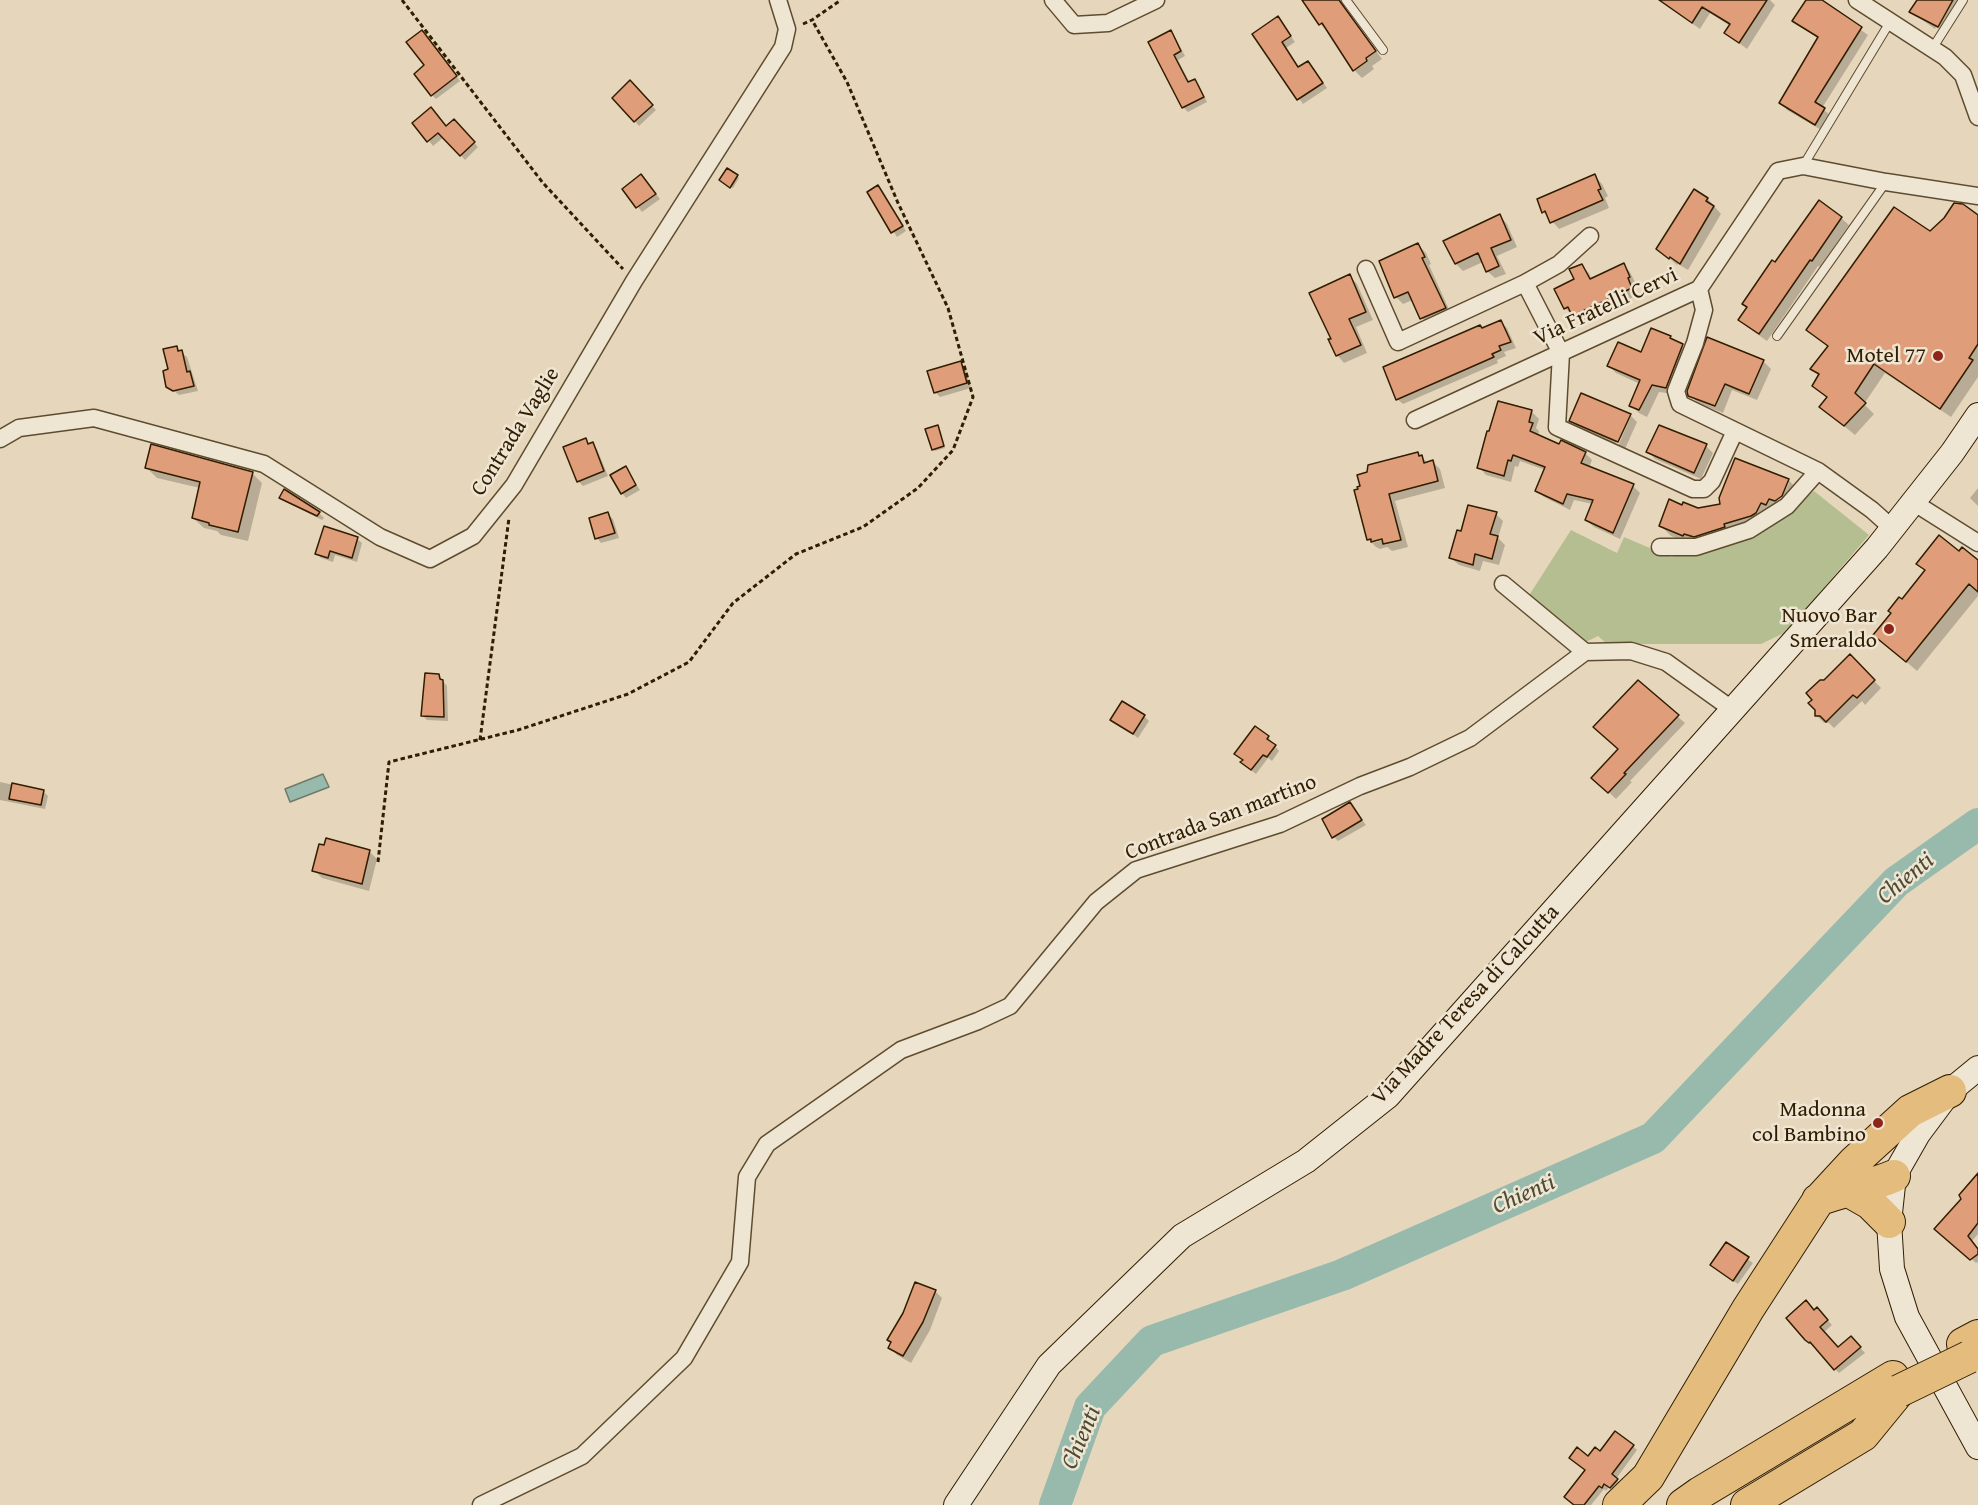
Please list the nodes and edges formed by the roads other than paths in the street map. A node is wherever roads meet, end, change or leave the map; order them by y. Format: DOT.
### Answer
graph roads {
  1 [pos="778,0"];
  2 [pos="1053,0"];
  3 [pos="1156,0"];
  4 [pos="1346,0"];
  5 [pos="1858,0"];
  6 [pos="1963,0"];
  7 [pos="1890,22"];
  8 [pos="1932,49"];
  9 [pos="1383,50"];
  10 [pos="1977,111"];
  11 [pos="1803,166"];
  12 [pos="1886,182"];
  13 [pos="1978,196"];
  14 [pos="1590,236"];
  15 [pos="1366,269"];
  16 [pos="1525,283"];
  17 [pos="1700,289"];
  18 [pos="1777,336"];
  19 [pos="1561,353"];
  20 [pos="1978,414"];
  21 [pos="1415,420"];
  22 [pos="1735,431"];
  23 [pos="0,439"];
  24 [pos="1818,471"];
  25 [pos="1913,502"];
  26 [pos="1892,528"];
  27 [pos="1978,543"];
  28 [pos="1660,547"];
  29 [pos="1503,584"];
  30 [pos="1585,652"];
  31 [pos="1733,710"];
  32 [pos="1978,1068"];
  33 [pos="1950,1091"];
  34 [pos="1894,1176"];
  35 [pos="1852,1177"];
  36 [pos="1889,1222"];
  37 [pos="1972,1347"];
  38 [pos="1896,1384"];
  39 [pos="1825,1418"];
  40 [pos="1978,1447"];
  41 [pos="480,1505"];
  42 [pos="956,1505"];
  43 [pos="1619,1505"];
  44 [pos="1661,1505"];
  45 [pos="1683,1505"];
  46 [pos="1711,1505"];
  47 [pos="1747,1505"];
  1 -- 23 [label="street, Contrada Vaglie"];
  2 -- 3 [label="street"];
  4 -- 9 [label="lane"];
  5 -- 7 [label="street"];
  6 -- 8 [label="lane"];
  7 -- 8 [label="street"];
  7 -- 11 [label="lane"];
  8 -- 10 [label="street"];
  11 -- 12 [label="street, Via Fratelli Cervi"];
  11 -- 17 [label="street, Via Fratelli Cervi"];
  12 -- 13 [label="street, Via Fratelli Cervi"];
  12 -- 18 [label="lane"];
  14 -- 16 [label="street"];
  15 -- 16 [label="street"];
  16 -- 19 [label="street"];
  17 -- 19 [label="street, Via Fratelli Cervi"];
  17 -- 22 [label="street"];
  19 -- 21 [label="street, Via Fratelli Cervi"];
  19 -- 22 [label="street"];
  20 -- 25 [label="main road, Via Madre Teresa di Calcutta"];
  22 -- 24 [label="street"];
  24 -- 26 [label="street"];
  24 -- 28 [label="street"];
  25 -- 26 [label="main road, Via Madre Teresa di Calcutta"];
  25 -- 27 [label="street"];
  26 -- 31 [label="main road, Via Madre Teresa di Calcutta"];
  29 -- 30 [label="street"];
  30 -- 31 [label="street"];
  30 -- 41 [label="street, Contrada San martino"];
  31 -- 42 [label="main road, Via Madre Teresa di Calcutta"];
  32 -- 33 [label="main road"];
  33 -- 34 [label="main road"];
  33 -- 35 [label="highway"];
  34 -- 35 [label="highway"];
  34 -- 36 [label="main road"];
  35 -- 36 [label="highway"];
  35 -- 43 [label="highway"];
  36 -- 40 [label="main road"];
  37 -- 38 [label="highway"];
  38 -- 39 [label="highway"];
  38 -- 46 [label="highway"];
  38 -- 47 [label="highway"];
  39 -- 44 [label="highway"];
  39 -- 45 [label="highway"];
}
